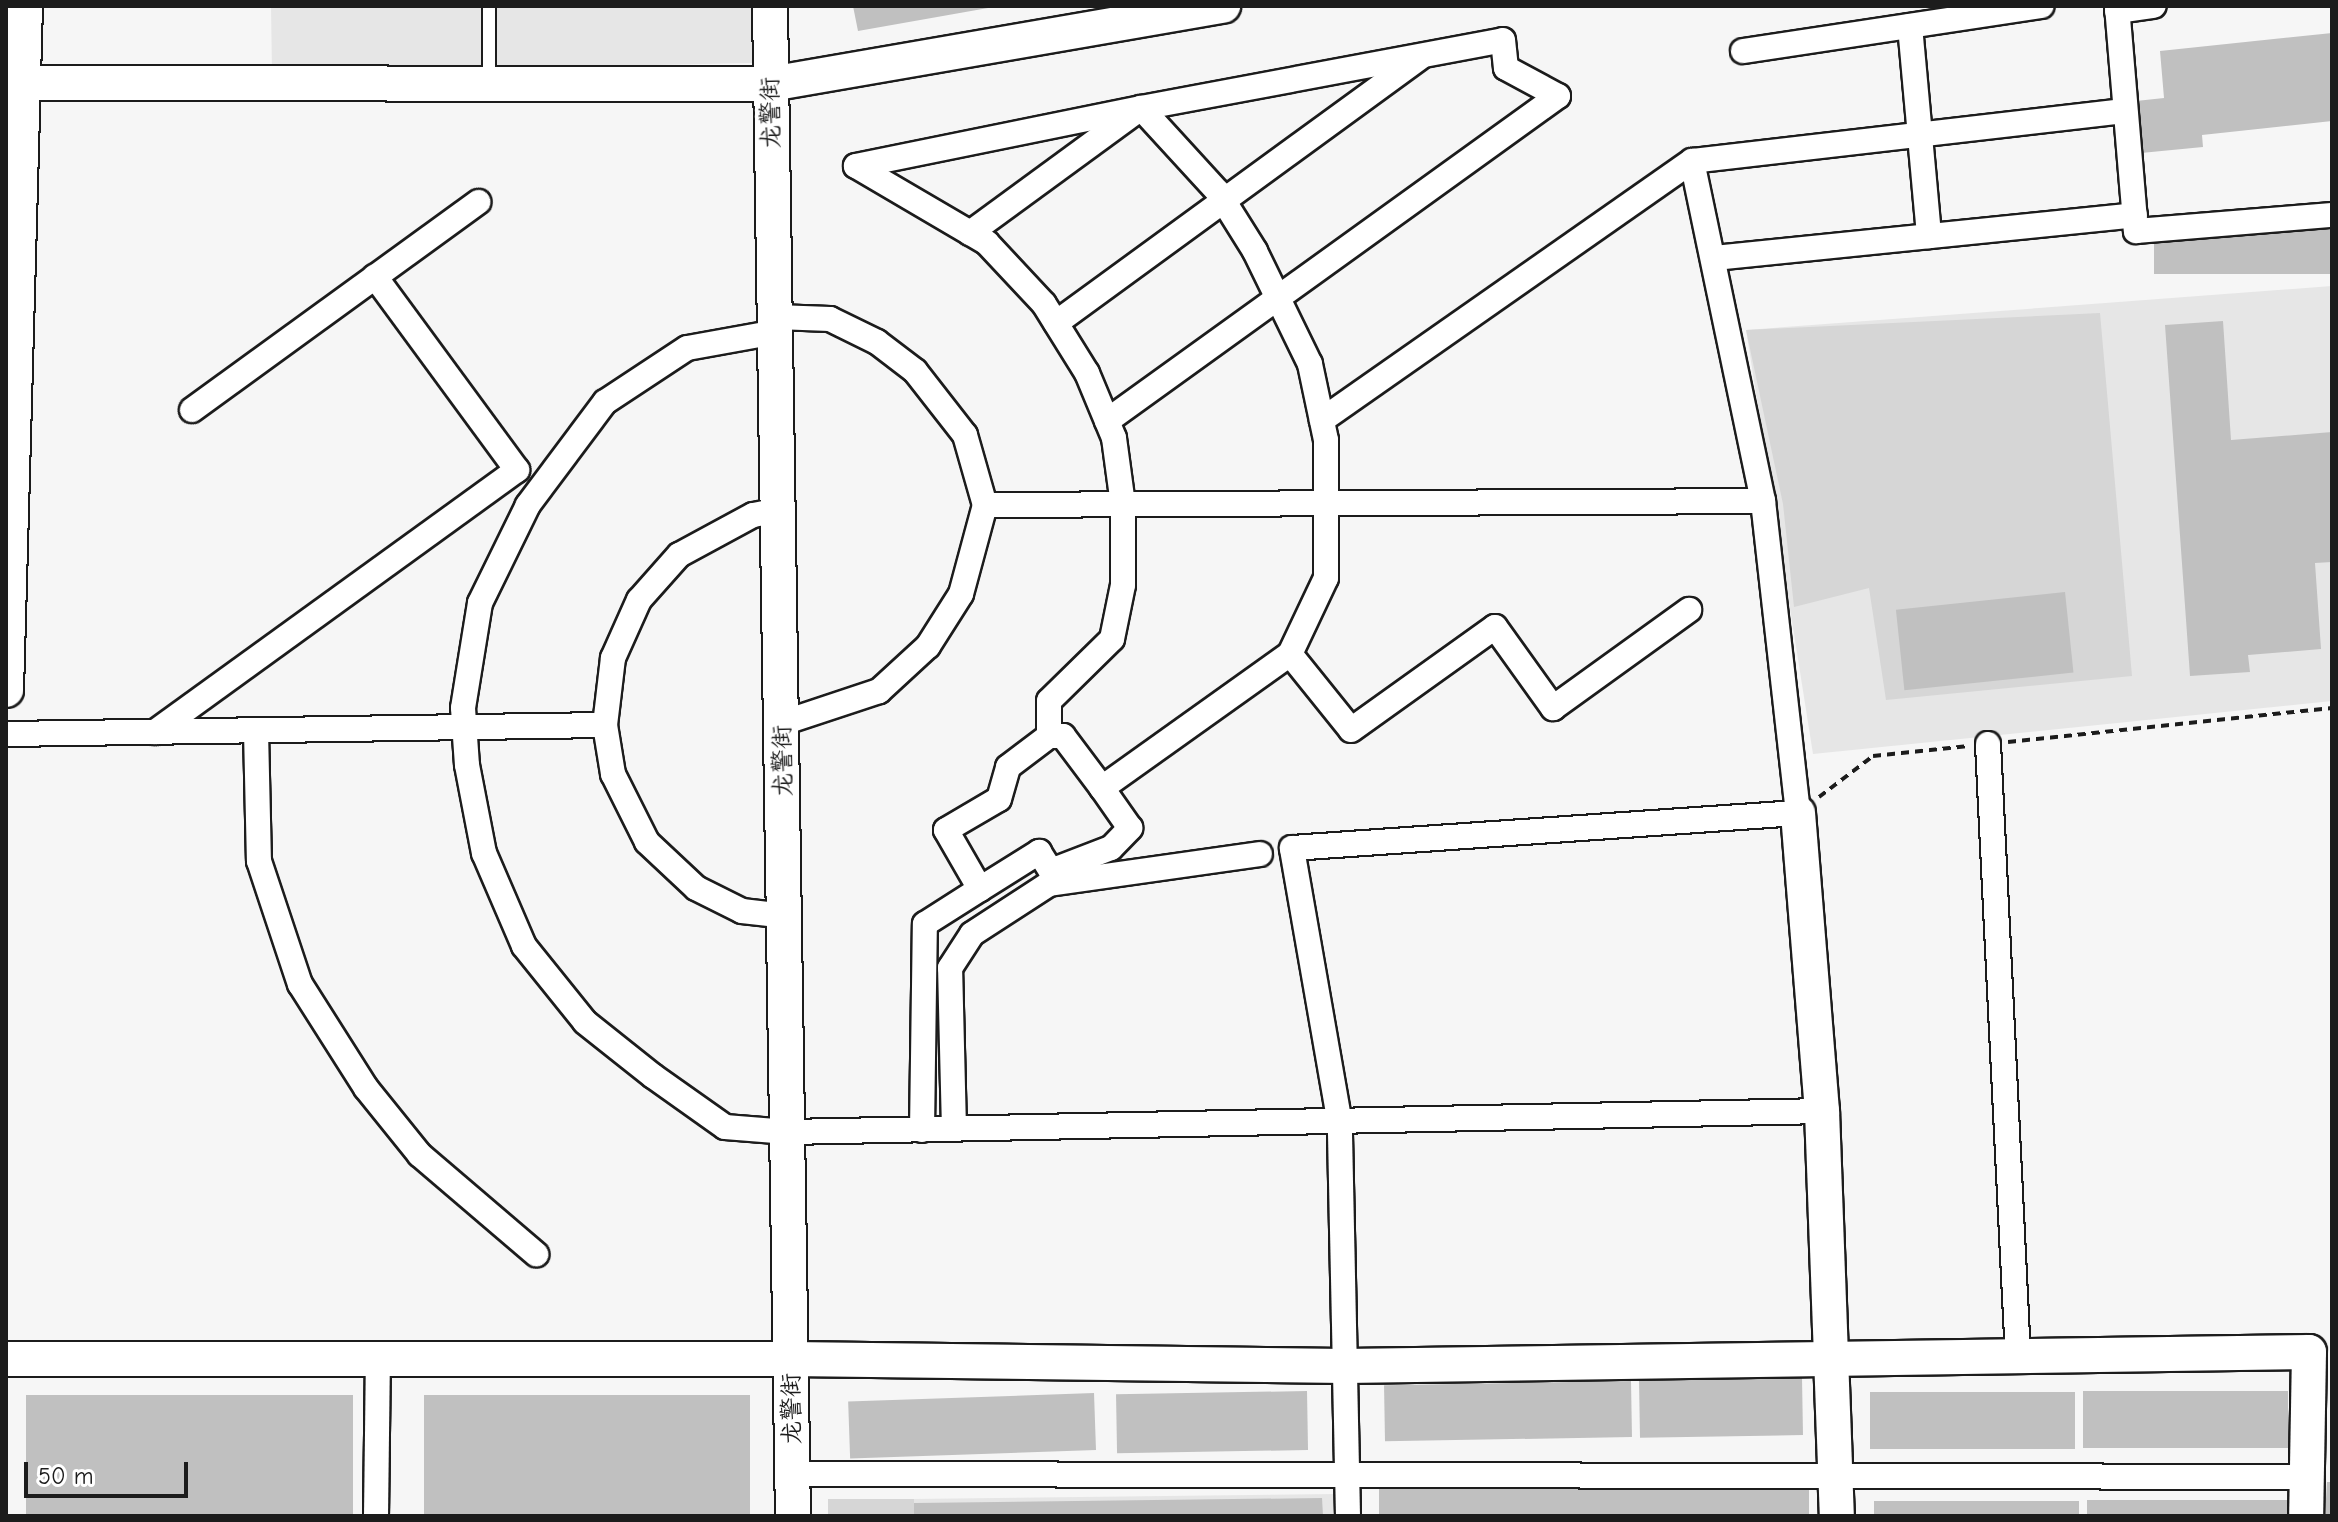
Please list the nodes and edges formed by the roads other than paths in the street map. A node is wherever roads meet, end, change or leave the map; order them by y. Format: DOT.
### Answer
graph roads {
  1 [pos="25,6"];
  2 [pos="489,6"];
  3 [pos="770,6"];
  4 [pos="1223,6"];
  5 [pos="2042,6"];
  6 [pos="2154,6"];
  7 [pos="2117,8"];
  8 [pos="1910,26"];
  9 [pos="1743,51"];
  10 [pos="1425,54"];
  11 [pos="26,83"];
  12 [pos="489,84"];
  13 [pos="770,84"];
  14 [pos="1141,108"];
  15 [pos="2125,111"];
  16 [pos="1920,136"];
  17 [pos="1692,161"];
  18 [pos="1224,201"];
  19 [pos="478,202"];
  20 [pos="2140,210"];
  21 [pos="2332,215"];
  22 [pos="970,233"];
  23 [pos="1929,236"];
  24 [pos="1714,258"];
  25 [pos="375,277"];
  26 [pos="1279,296"];
  27 [pos="1056,323"];
  28 [pos="776,324"];
  29 [pos="192,410"];
  30 [pos="1322,420"];
  31 [pos="1107,421"];
  32 [pos="10,447"];
  33 [pos="517,470"];
  34 [pos="542,486"];
  35 [pos="1763,501"];
  36 [pos="1325,503"];
  37 [pos="985,505"];
  38 [pos="1123,505"];
  39 [pos="779,510"];
  40 [pos="1689,610"];
  41 [pos="1290,654"];
  42 [pos="6,690"];
  43 [pos="782,723"];
  44 [pos="605,725"];
  45 [pos="465,728"];
  46 [pos="256,731"];
  47 [pos="155,732"];
  48 [pos="6,734"];
  49 [pos="1049,736"];
  50 [pos="1988,744"];
  51 [pos="1102,788"];
  52 [pos="1798,813"];
  53 [pos="1260,854"];
  54 [pos="980,889"];
  55 [pos="785,916"];
  56 [pos="1822,1111"];
  57 [pos="1340,1124"];
  58 [pos="954,1129"];
  59 [pos="922,1130"];
  60 [pos="788,1132"];
  61 [pos="536,1254"];
  62 [pos="2018,1357"];
  63 [pos="6,1359"];
  64 [pos="791,1359"];
  65 [pos="1832,1359"];
  66 [pos="378,1360"];
  67 [pos="1345,1366"];
  68 [pos="793,1474"];
  69 [pos="1347,1475"];
  70 [pos="1836,1476"];
  71 [pos="2307,1477"];
  72 [pos="376,1516"];
  73 [pos="793,1516"];
  74 [pos="1348,1516"];
  75 [pos="1837,1516"];
  76 [pos="2306,1516"];
  1 -- 11 [label="street"];
  2 -- 12 [label="lane"];
  3 -- 13 [label="street, 龙警街"];
  4 -- 13 [label="street"];
  5 -- 8 [label="street"];
  6 -- 7 [label="street"];
  7 -- 15 [label="street"];
  8 -- 9 [label="street"];
  8 -- 16 [label="street"];
  10 -- 14 [label="street"];
  10 -- 18 [label="street"];
  10 -- 26 [label="street"];
  11 -- 12 [label="street"];
  11 -- 32 [label="street"];
  12 -- 13 [label="street"];
  13 -- 28 [label="street, 龙警街"];
  14 -- 18 [label="street"];
  14 -- 22 [label="street"];
  14 -- 22 [label="street"];
  15 -- 16 [label="street"];
  15 -- 20 [label="street"];
  16 -- 17 [label="street"];
  16 -- 23 [label="street"];
  17 -- 24 [label="street"];
  17 -- 30 [label="street"];
  18 -- 26 [label="street"];
  18 -- 27 [label="street"];
  19 -- 25 [label="street"];
  20 -- 21 [label="street"];
  20 -- 23 [label="street"];
  22 -- 27 [label="street"];
  23 -- 24 [label="street"];
  24 -- 35 [label="street"];
  25 -- 29 [label="street"];
  25 -- 33 [label="street"];
  26 -- 30 [label="street"];
  26 -- 31 [label="street"];
  27 -- 31 [label="street"];
  28 -- 34 [label="street"];
  28 -- 37 [label="street"];
  28 -- 39 [label="street, 龙警街"];
  30 -- 36 [label="street"];
  31 -- 38 [label="street"];
  32 -- 42 [label="street"];
  33 -- 34 [label="street"];
  33 -- 47 [label="street"];
  34 -- 45 [label="street"];
  35 -- 36 [label="street"];
  35 -- 52 [label="street"];
  36 -- 38 [label="street"];
  36 -- 41 [label="street"];
  37 -- 38 [label="street"];
  37 -- 43 [label="street"];
  38 -- 49 [label="street"];
  39 -- 43 [label="street, 龙警街"];
  39 -- 44 [label="street"];
  40 -- 41 [label="street"];
  41 -- 51 [label="street"];
  43 -- 55 [label="street, 龙警街"];
  44 -- 45 [label="street"];
  44 -- 55 [label="street"];
  45 -- 46 [label="street"];
  45 -- 60 [label="street"];
  46 -- 47 [label="street"];
  46 -- 61 [label="street"];
  47 -- 48 [label="street"];
  49 -- 51 [label="street"];
  49 -- 54 [label="street"];
  50 -- 62 [label="street"];
  51 -- 54 [label="street"];
  52 -- 56 [label="street"];
  52 -- 57 [label="street"];
  53 -- 58 [label="street"];
  54 -- 59 [label="street"];
  55 -- 60 [label="street, 龙警街"];
  56 -- 57 [label="street"];
  56 -- 65 [label="street"];
  57 -- 58 [label="street"];
  57 -- 67 [label="street"];
  58 -- 59 [label="street"];
  59 -- 60 [label="street"];
  60 -- 64 [label="street, 龙警街"];
  62 -- 65 [label="street"];
  62 -- 71 [label="street"];
  63 -- 66 [label="street"];
  64 -- 66 [label="street"];
  64 -- 67 [label="street"];
  64 -- 68 [label="street, 龙警街"];
  65 -- 67 [label="street"];
  65 -- 70 [label="street"];
  66 -- 72 [label="street"];
  67 -- 69 [label="street"];
  68 -- 69 [label="street"];
  68 -- 73 [label="street, 龙警街"];
  69 -- 70 [label="street"];
  69 -- 74 [label="street"];
  70 -- 71 [label="street"];
  70 -- 75 [label="street"];
  71 -- 76 [label="street"];
}
